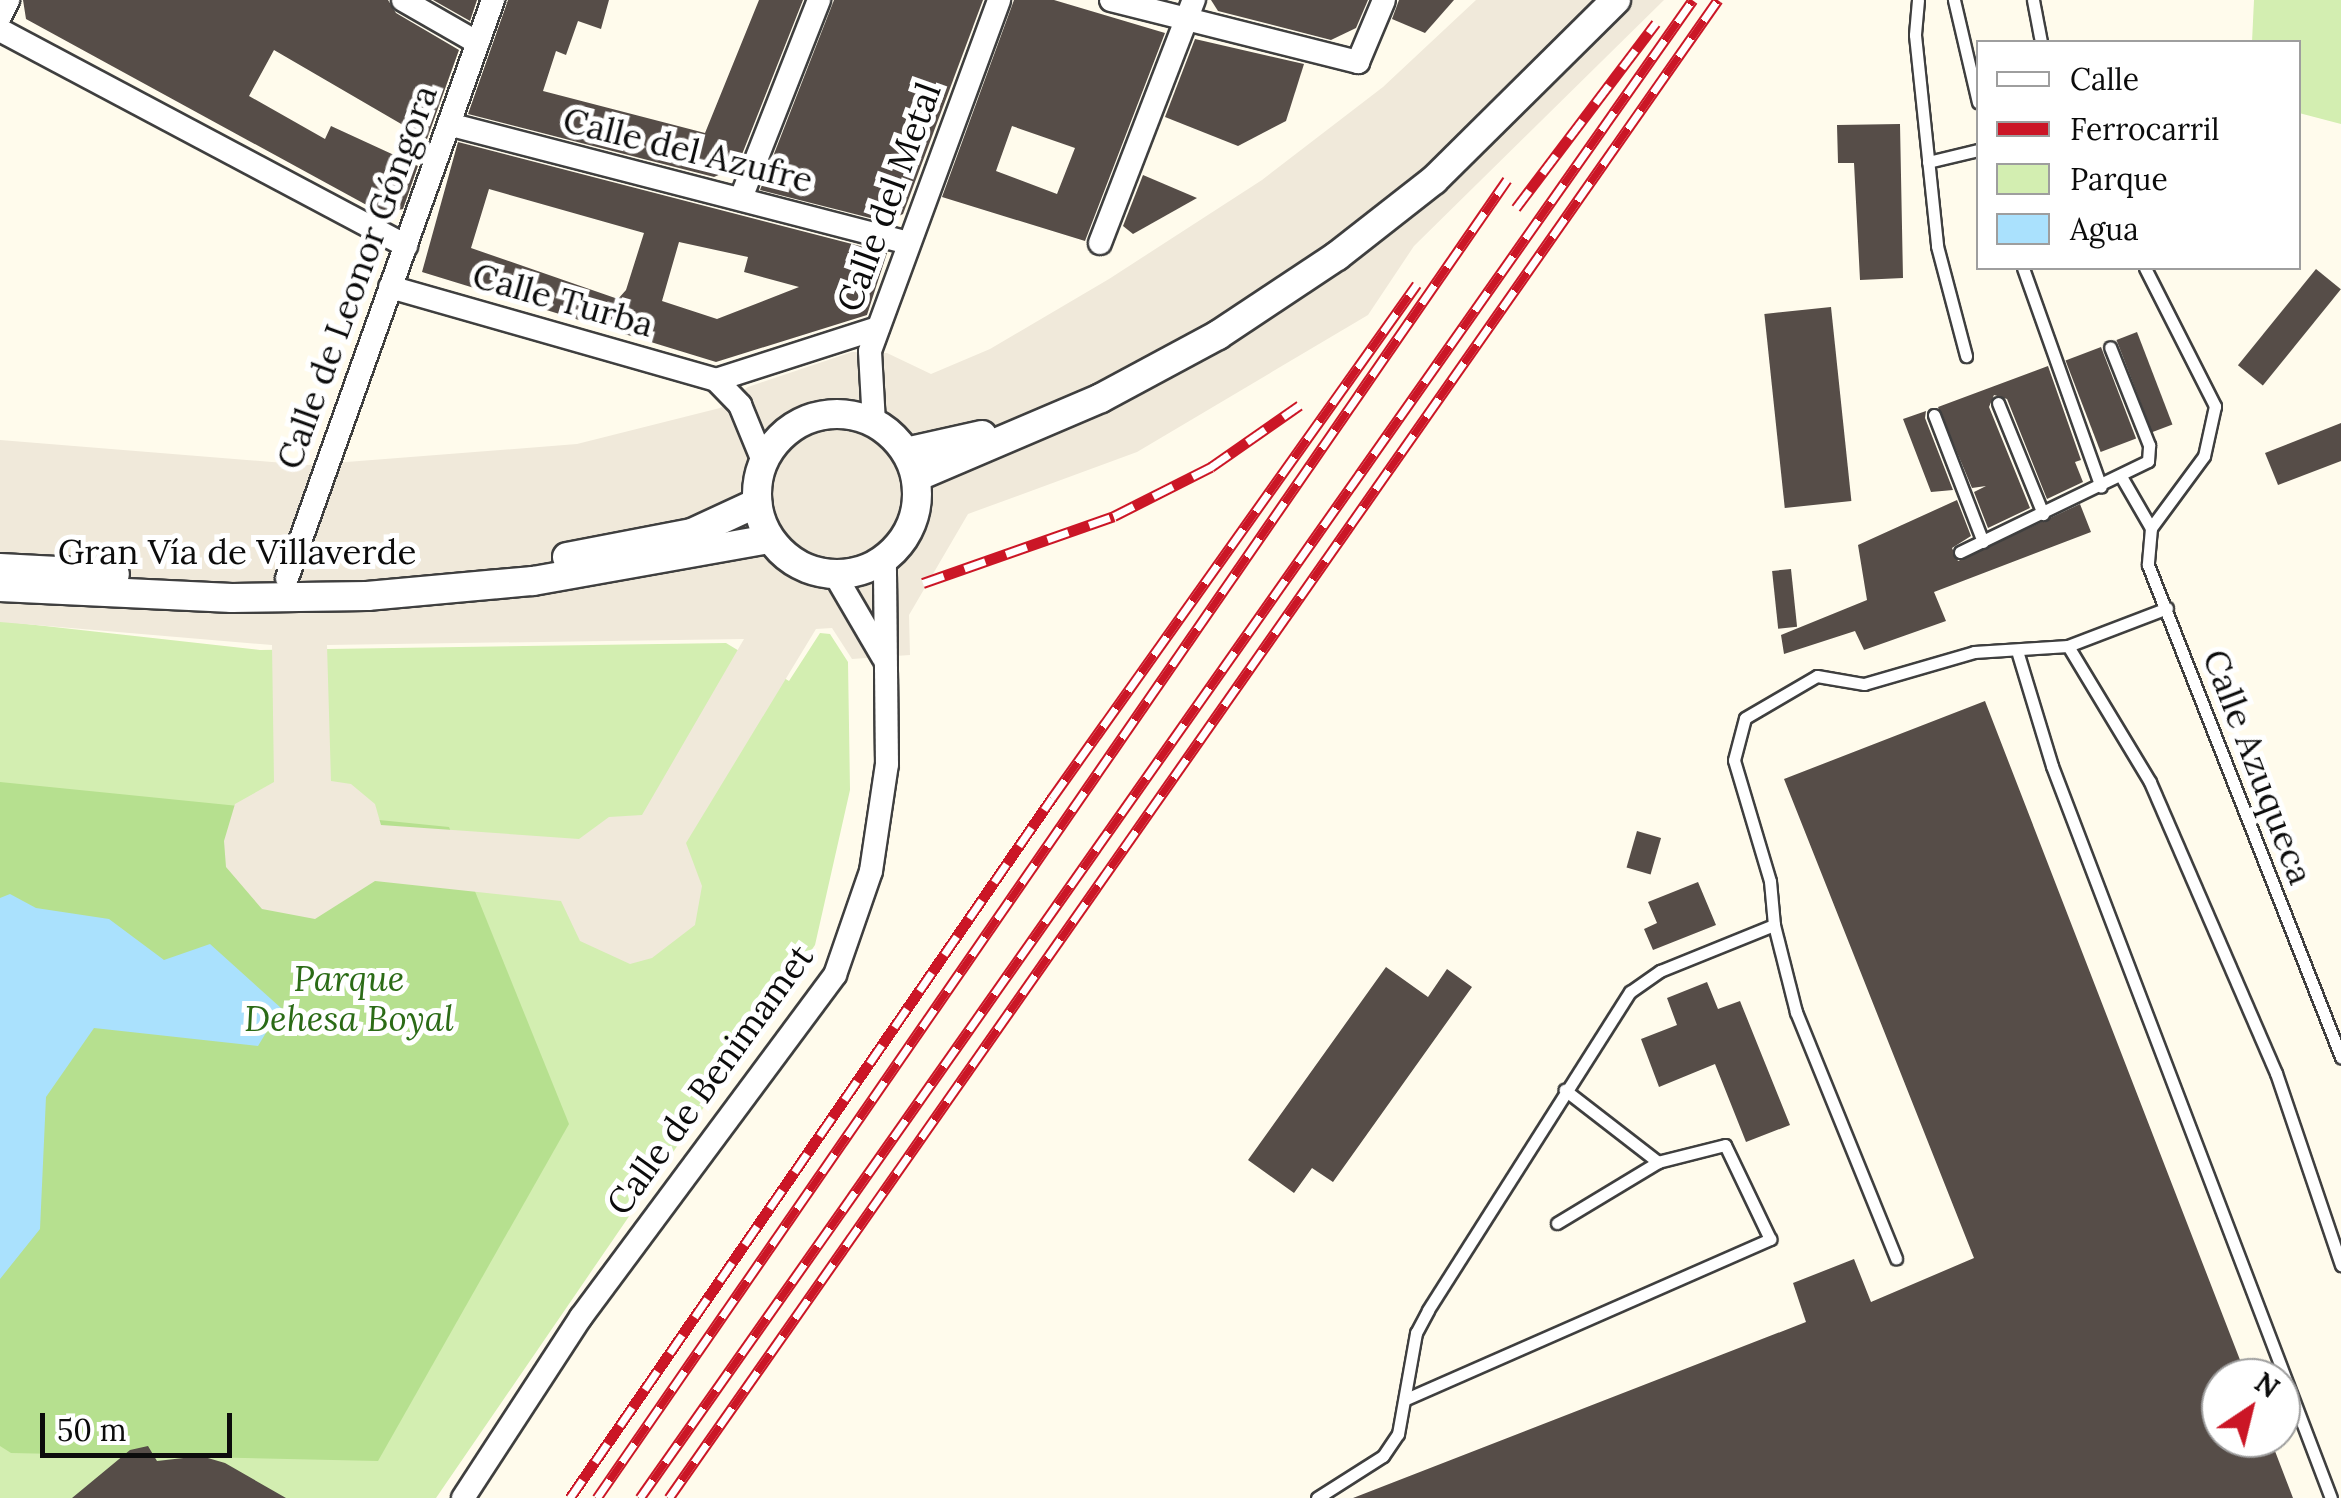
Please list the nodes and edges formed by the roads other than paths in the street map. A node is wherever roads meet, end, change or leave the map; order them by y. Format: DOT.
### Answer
graph roads {
  1 [pos="8,0"];
  2 [pos="403,0"];
  3 [pos="493,0"];
  4 [pos="819,0"];
  5 [pos="999,0"];
  6 [pos="1111,0"];
  7 [pos="1384,0"];
  8 [pos="1596,0"];
  9 [pos="1616,0"];
  10 [pos="1918,0"];
  11 [pos="1954,0"];
  12 [pos="2033,0"];
  13 [pos="1190,10"];
  14 [pos="0,16"];
  15 [pos="0,30"];
  16 [pos="2041,40"];
  17 [pos="478,43"];
  18 [pos="1976,94"];
  19 [pos="452,124"];
  20 [pos="1976,150"];
  21 [pos="1928,162"];
  22 [pos="741,198"];
  23 [pos="908,243"];
  24 [pos="1100,243"];
  25 [pos="406,246"];
  26 [pos="2024,270"];
  27 [pos="2145,270"];
  28 [pos="390,287"];
  29 [pos="878,328"];
  30 [pos="2110,346"];
  31 [pos="1966,356"];
  32 [pos="716,380"];
  33 [pos="1998,403"];
  34 [pos="1934,415"];
  35 [pos="874,423"];
  36 [pos="763,461"];
  37 [pos="911,465"];
  38 [pos="2122,478"];
  39 [pos="2102,487"];
  40 [pos="757,503"];
  41 [pos="2043,514"];
  42 [pos="2151,528"];
  43 [pos="770,539"];
  44 [pos="1983,542"];
  45 [pos="1960,552"];
  46 [pos="885,560"];
  47 [pos="0,568"];
  48 [pos="836,575"];
  49 [pos="287,578"];
  50 [pos="0,587"];
  51 [pos="2167,608"];
  52 [pos="2068,646"];
  53 [pos="2018,654"];
  54 [pos="883,656"];
  55 [pos="1774,925"];
  56 [pos="2341,1057"];
  57 [pos="1565,1090"];
  58 [pos="1658,1162"];
  59 [pos="1557,1223"];
  60 [pos="1896,1258"];
  61 [pos="2341,1265"];
  62 [pos="1406,1399"];
  63 [pos="463,1498"];
  64 [pos="1317,1498"];
  65 [pos="2331,1498"];
  1 -- 14 [label="street"];
  2 -- 17 [label="street"];
  3 -- 17 [label="street, Calle de Leonor Góngora"];
  4 -- 22 [label="street"];
  5 -- 23 [label="street, Calle del Metal"];
  6 -- 13 [label="street"];
  7 -- 13 [label="street"];
  8 -- 37 [label="street"];
  9 -- 37 [label="street"];
  10 -- 21 [label="lane"];
  11 -- 18 [label="lane"];
  12 -- 16 [label="lane"];
  13 -- 24 [label="street"];
  15 -- 25 [label="street"];
  17 -- 19 [label="street, Calle de Leonor Góngora"];
  19 -- 22 [label="street, Calle del Azufre"];
  19 -- 25 [label="street, Calle de Leonor Góngora"];
  20 -- 21 [label="lane"];
  21 -- 31 [label="lane"];
  22 -- 23 [label="street, Calle del Azufre"];
  23 -- 29 [label="street, Calle del Metal"];
  25 -- 28 [label="street, Calle de Leonor Góngora"];
  26 -- 39 [label="lane"];
  27 -- 42 [label="lane"];
  28 -- 32 [label="street, Calle Turba"];
  28 -- 49 [label="street, Calle de Leonor Góngora"];
  29 -- 32 [label="street"];
  29 -- 35 [label="street, Calle del Metal"];
  30 -- 38 [label="lane"];
  32 -- 36 [label="street"];
  33 -- 41 [label="lane"];
  34 -- 44 [label="lane"];
  35 -- 36 [label="street"];
  35 -- 37 [label="street"];
  36 -- 40 [label="street"];
  37 -- 46 [label="street"];
  38 -- 39 [label="lane"];
  38 -- 42 [label="lane"];
  39 -- 41 [label="lane"];
  40 -- 43 [label="street"];
  40 -- 49 [label="street, Gran Vía de Villaverde"];
  41 -- 44 [label="lane"];
  42 -- 51 [label="lane, Calle Azuqueca"];
  43 -- 48 [label="street"];
  43 -- 50 [label="street, Gran Vía de Villaverde"];
  44 -- 45 [label="lane"];
  46 -- 48 [label="street"];
  46 -- 54 [label="street, Calle de Benimamet"];
  47 -- 49 [label="street, Gran Vía de Villaverde"];
  48 -- 54 [label="street, Calle de Benimamet"];
  51 -- 52 [label="lane"];
  51 -- 56 [label="lane, Calle Azuqueca"];
  52 -- 53 [label="lane"];
  52 -- 61 [label="lane"];
  53 -- 55 [label="lane"];
  53 -- 65 [label="lane"];
  54 -- 63 [label="street, Calle de Benimamet"];
  55 -- 57 [label="lane"];
  55 -- 60 [label="lane"];
  57 -- 58 [label="lane"];
  57 -- 62 [label="lane"];
  58 -- 59 [label="lane"];
  58 -- 62 [label="lane"];
  62 -- 64 [label="lane"];
}
